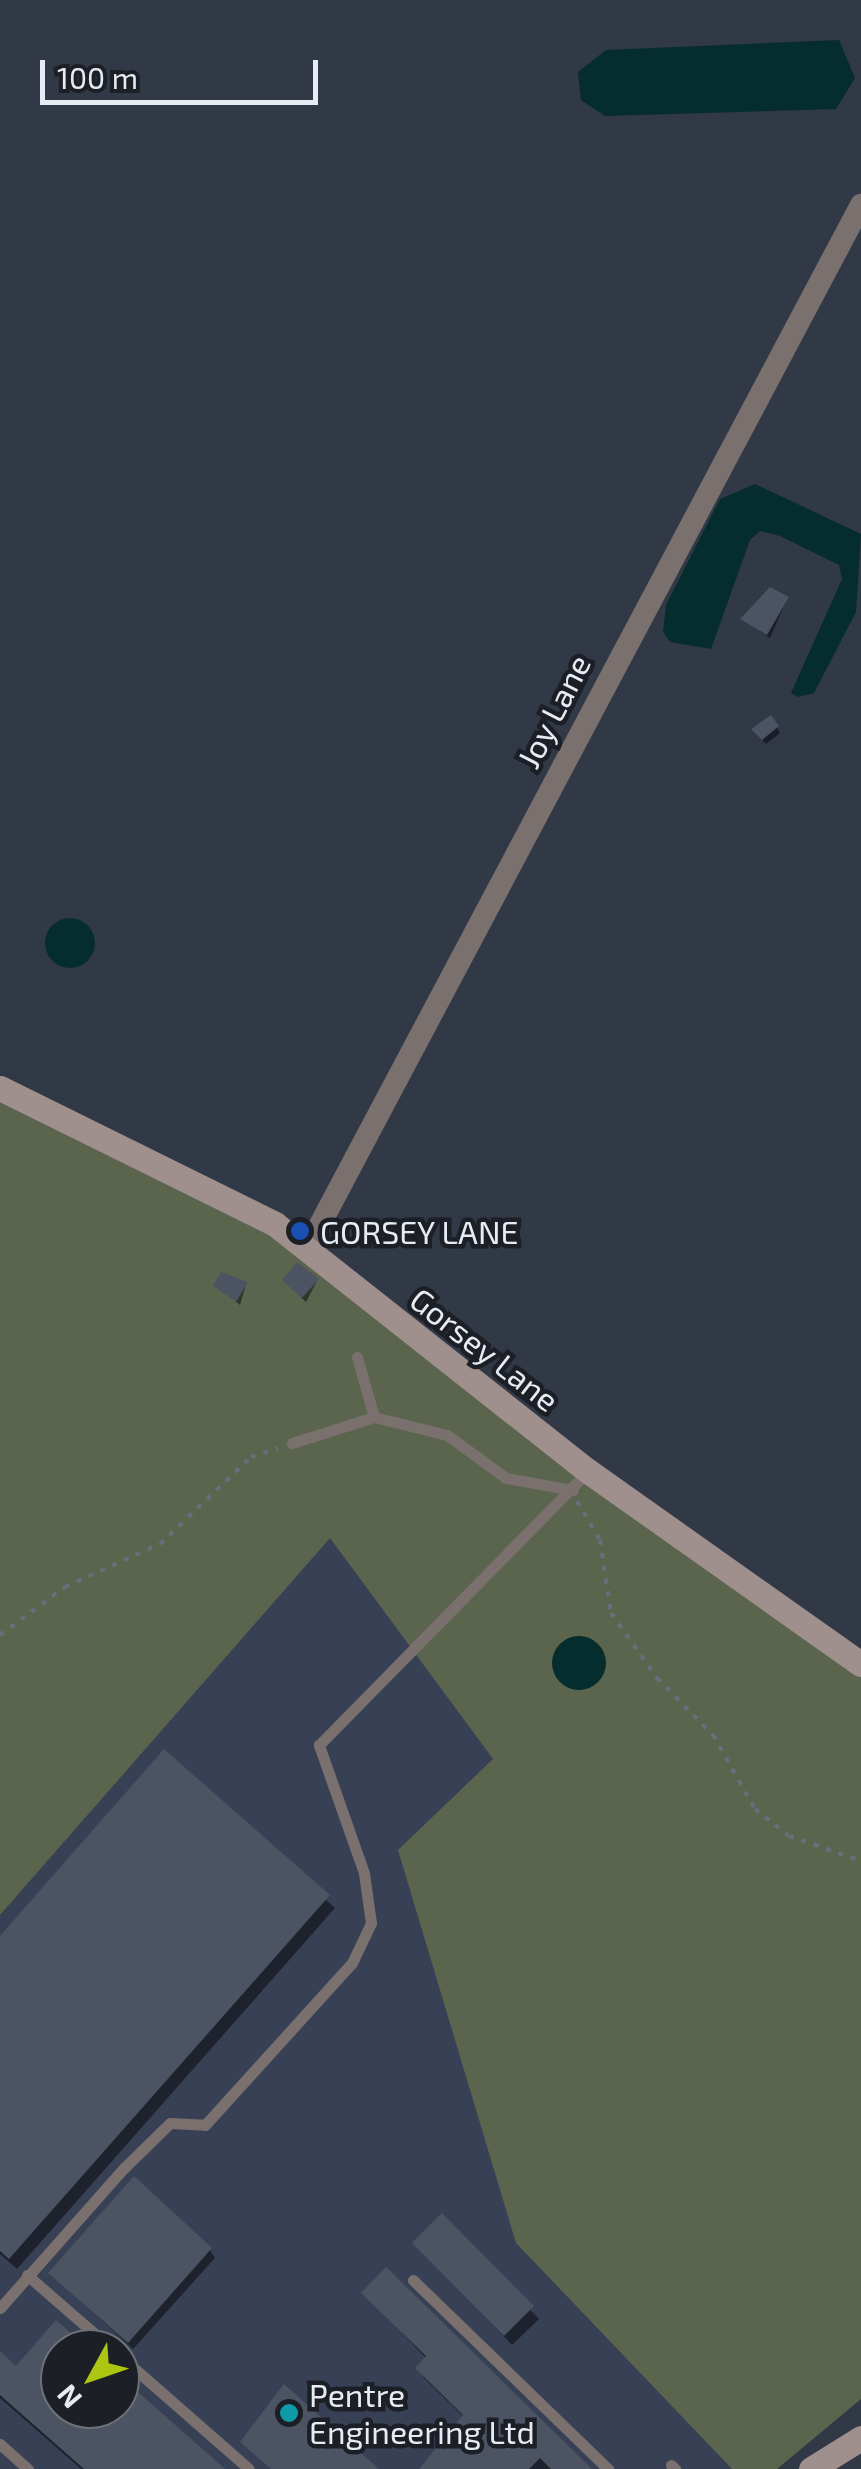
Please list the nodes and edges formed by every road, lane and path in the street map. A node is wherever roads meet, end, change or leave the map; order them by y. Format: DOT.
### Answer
graph roads {
  1 [pos="861,205"];
  2 [pos="0,1088"];
  3 [pos="307,1249"];
  4 [pos="357,1356"];
  5 [pos="374,1417"];
  6 [pos="292,1443"];
  7 [pos="580,1480"];
  8 [pos="0,1635"];
  9 [pos="861,1664"];
  10 [pos="861,1860"];
  11 [pos="27,2275"];
  12 [pos="413,2280"];
  13 [pos="0,2308"];
  14 [pos="89,2329"];
  15 [pos="140,2374"];
  16 [pos="861,2438"];
  17 [pos="0,2444"];
  18 [pos="28,2469"];
  19 [pos="249,2469"];
  20 [pos="608,2469"];
  21 [pos="811,2469"];
  1 -- 3 [label="street, Joy Lane"];
  2 -- 3 [label="street, Gorsey Lane"];
  3 -- 7 [label="street, Gorsey Lane"];
  4 -- 5 [label="lane"];
  5 -- 6 [label="lane"];
  5 -- 7 [label="lane"];
  6 -- 8 [label="path"];
  7 -- 9 [label="street, Gorsey Lane"];
  7 -- 10 [label="path"];
  7 -- 11 [label="lane"];
  11 -- 13 [label="lane"];
  11 -- 14 [label="lane"];
  12 -- 20 [label="lane"];
  15 -- 19 [label="lane"];
  16 -- 21 [label="street"];
  17 -- 18 [label="lane"];
}
